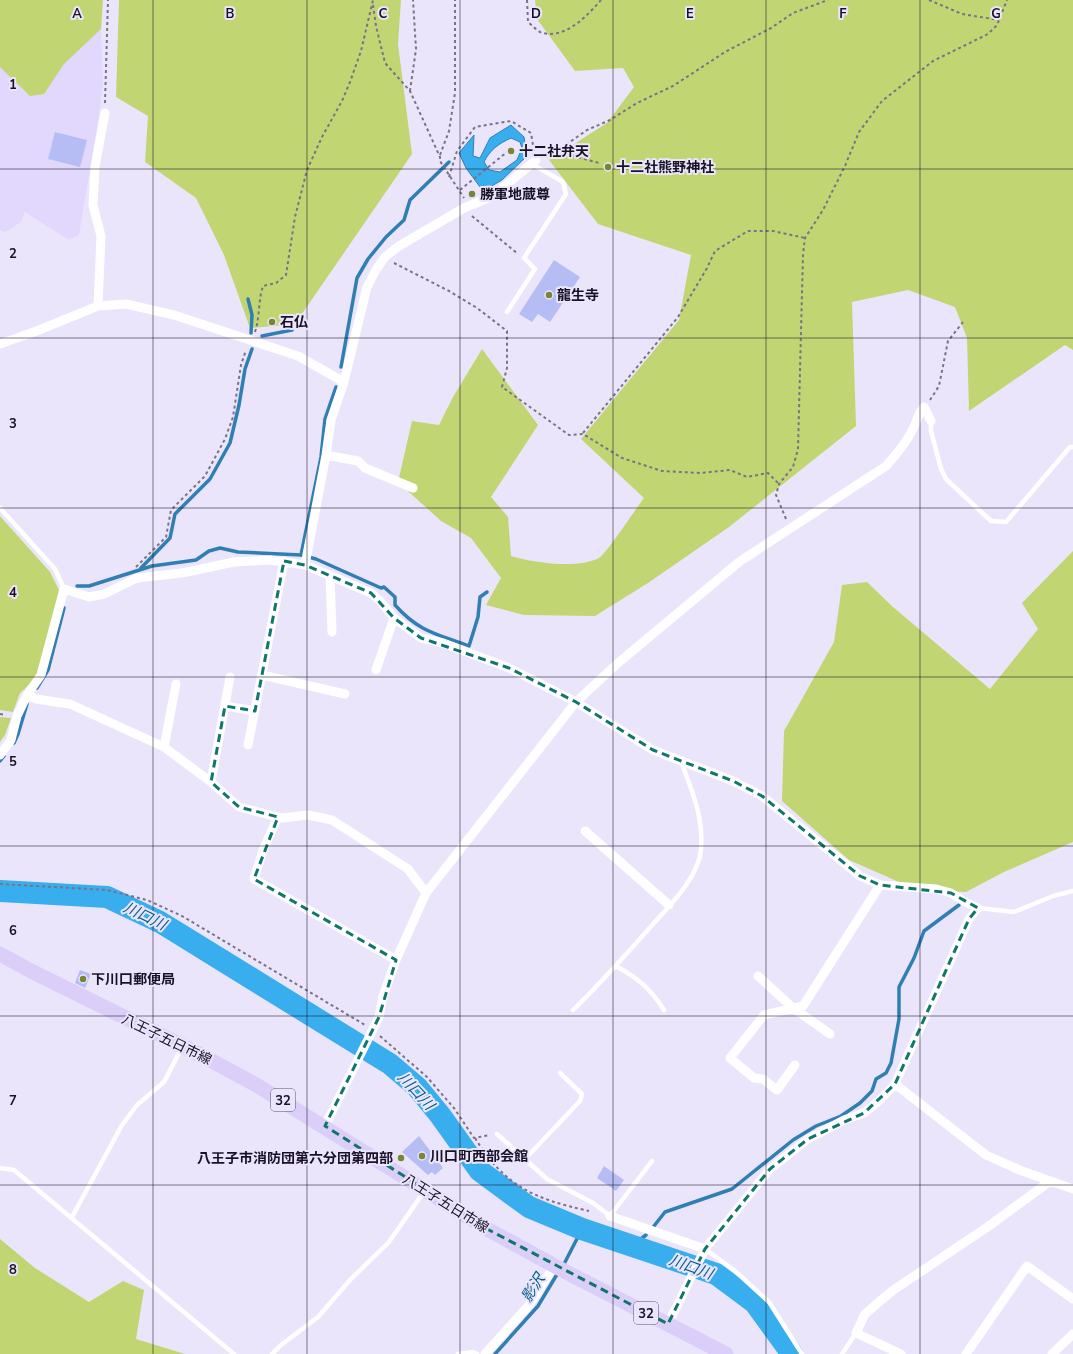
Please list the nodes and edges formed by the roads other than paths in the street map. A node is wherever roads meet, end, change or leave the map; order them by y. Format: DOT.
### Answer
graph roads {
  1 [pos="105,113"];
  2 [pos="534,162"];
  3 [pos="98,306"];
  4 [pos="507,312"];
  5 [pos="0,344"];
  6 [pos="344,382"];
  7 [pos="931,421"];
  8 [pos="1073,447"];
  9 [pos="326,455"];
  10 [pos="413,488"];
  11 [pos="0,508"];
  12 [pos="284,561"];
  13 [pos="305,564"];
  14 [pos="330,576"];
  15 [pos="64,589"];
  16 [pos="394,618"];
  17 [pos="332,632"];
  18 [pos="376,670"];
  19 [pos="262,674"];
  20 [pos="230,677"];
  21 [pos="176,684"];
  22 [pos="345,694"];
  23 [pos="27,695"];
  24 [pos="576,702"];
  25 [pos="225,706"];
  26 [pos="255,710"];
  27 [pos="248,745"];
  28 [pos="164,747"];
  29 [pos="0,755"];
  30 [pos="681,762"];
  31 [pos="211,782"];
  32 [pos="278,817"];
  33 [pos="585,831"];
  34 [pos="880,885"];
  35 [pos="1073,891"];
  36 [pos="426,892"];
  37 [pos="669,905"];
  38 [pos="978,908"];
  39 [pos="0,954"];
  40 [pos="396,960"];
  41 [pos="616,966"];
  42 [pos="758,976"];
  43 [pos="793,1008"];
  44 [pos="573,1010"];
  45 [pos="664,1010"];
  46 [pos="830,1034"];
  47 [pos="182,1046"];
  48 [pos="794,1065"];
  49 [pos="560,1073"];
  50 [pos="895,1084"];
  51 [pos="325,1126"];
  52 [pos="497,1134"];
  53 [pos="524,1160"];
  54 [pos="652,1161"];
  55 [pos="0,1168"];
  56 [pos="1049,1182"];
  57 [pos="1073,1189"];
  58 [pos="425,1190"];
  59 [pos="610,1216"];
  60 [pos="72,1217"];
  61 [pos="704,1252"];
  62 [pos="560,1269"];
  63 [pos="1073,1299"];
  64 [pos="668,1324"];
  65 [pos="856,1333"];
  66 [pos="1073,1334"];
  67 [pos="234,1354"];
  68 [pos="272,1354"];
  69 [pos="458,1354"];
  70 [pos="477,1354"];
  71 [pos="485,1354"];
  72 [pos="726,1354"];
  73 [pos="802,1354"];
  74 [pos="842,1354"];
  75 [pos="901,1354"];
  76 [pos="966,1354"];
  77 [pos="1052,1354"];
  1 -- 3 [label="street"];
  2 -- 4 [label="lane"];
  2 -- 6 [label="street"];
  3 -- 5 [label="street"];
  3 -- 6 [label="street"];
  6 -- 9 [label="street"];
  7 -- 8 [label="lane"];
  7 -- 24 [label="street"];
  9 -- 10 [label="street"];
  9 -- 13 [label="street"];
  11 -- 15 [label="lane"];
  12 -- 13 [label="street"];
  12 -- 15 [label="street"];
  12 -- 19 [label="street"];
  13 -- 14 [label="street"];
  14 -- 16 [label="street"];
  14 -- 17 [label="street"];
  15 -- 23 [label="street"];
  16 -- 18 [label="street"];
  16 -- 24 [label="street"];
  19 -- 22 [label="street"];
  19 -- 26 [label="street"];
  20 -- 25 [label="street"];
  21 -- 28 [label="street"];
  23 -- 28 [label="street"];
  23 -- 29 [label="street"];
  24 -- 30 [label="street"];
  24 -- 36 [label="street"];
  25 -- 26 [label="street"];
  25 -- 31 [label="street"];
  26 -- 27 [label="street"];
  28 -- 31 [label="street"];
  30 -- 34 [label="street"];
  30 -- 37 [label="lane"];
  31 -- 32 [label="street"];
  32 -- 36 [label="street"];
  32 -- 40 [label="street"];
  33 -- 37 [label="street"];
  34 -- 38 [label="street"];
  34 -- 43 [label="street"];
  35 -- 38 [label="lane"];
  36 -- 40 [label="street"];
  37 -- 41 [label="lane"];
  38 -- 50 [label="street"];
  39 -- 47 [label="main road, 八王子五日市線 / 32"];
  40 -- 51 [label="street"];
  41 -- 44 [label="lane"];
  41 -- 45 [label="lane"];
  42 -- 43 [label="street"];
  43 -- 46 [label="street"];
  43 -- 48 [label="street"];
  47 -- 51 [label="main road, 八王子五日市線 / 32"];
  47 -- 60 [label="lane"];
  49 -- 53 [label="lane"];
  50 -- 56 [label="street"];
  50 -- 61 [label="street"];
  51 -- 58 [label="main road, 八王子五日市線 / 32"];
  52 -- 53 [label="lane"];
  53 -- 59 [label="lane"];
  54 -- 59 [label="lane"];
  55 -- 60 [label="lane"];
  56 -- 57 [label="street"];
  56 -- 65 [label="street"];
  58 -- 62 [label="main road, 八王子五日市線 / 32"];
  58 -- 68 [label="lane"];
  59 -- 61 [label="street"];
  60 -- 67 [label="lane"];
  61 -- 64 [label="street"];
  61 -- 73 [label="lane"];
  62 -- 64 [label="main road, 八王子五日市線 / 32"];
  62 -- 71 [label="street"];
  63 -- 76 [label="street"];
  64 -- 72 [label="main road, 八王子五日市線 / 32"];
  65 -- 74 [label="lane"];
  65 -- 75 [label="street"];
  66 -- 77 [label="street"];
  69 -- 70 [label="lane"];
}
